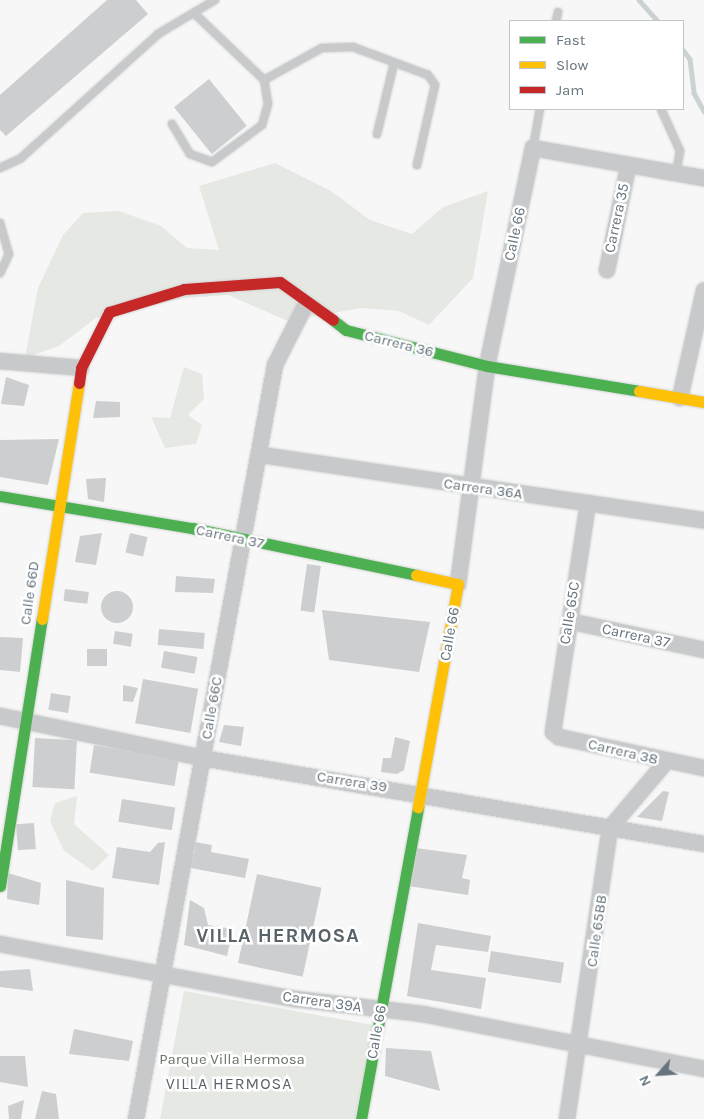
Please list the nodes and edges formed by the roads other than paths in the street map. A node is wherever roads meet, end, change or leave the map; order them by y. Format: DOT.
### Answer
graph roads {
  1 [pos="214,0"];
  2 [pos="558,12"];
  3 [pos="196,15"];
  4 [pos="556,20"];
  5 [pos="394,63"];
  6 [pos="264,80"];
  7 [pos="540,110"];
  8 [pos="662,110"];
  9 [pos="172,124"];
  10 [pos="377,134"];
  11 [pos="533,148"];
  12 [pos="418,164"];
  13 [pos="628,166"];
  14 [pos="0,168"];
  15 [pos="676,174"];
  16 [pos="704,178"];
  17 [pos="0,223"];
  18 [pos="607,270"];
  19 [pos="0,273"];
  20 [pos="704,291"];
  21 [pos="306,304"];
  22 [pos="110,312"];
  23 [pos="0,362"];
  24 [pos="487,366"];
  25 [pos="81,368"];
  26 [pos="680,398"];
  27 [pos="704,402"];
  28 [pos="262,455"];
  29 [pos="470,488"];
  30 [pos="0,496"];
  31 [pos="588,503"];
  32 [pos="58,505"];
  33 [pos="704,520"];
  34 [pos="242,542"];
  35 [pos="458,584"];
  36 [pos="569,621"];
  37 [pos="704,650"];
  38 [pos="0,716"];
  39 [pos="26,722"];
  40 [pos="551,724"];
  41 [pos="202,758"];
  42 [pos="666,762"];
  43 [pos="704,768"];
  44 [pos="422,793"];
  45 [pos="610,828"];
  46 [pos="704,844"];
  47 [pos="0,886"];
  48 [pos="0,944"];
  49 [pos="162,973"];
  50 [pos="381,1010"];
  51 [pos="580,1047"];
  52 [pos="704,1069"];
  53 [pos="136,1119"];
  54 [pos="361,1119"];
  55 [pos="567,1119"];
  1 -- 3 [label="lane"];
  2 -- 4 [label="lane"];
  3 -- 6 [label="lane"];
  3 -- 14 [label="lane"];
  5 -- 6 [label="lane"];
  5 -- 10 [label="lane"];
  5 -- 12 [label="lane"];
  6 -- 9 [label="lane"];
  7 -- 11 [label="lane"];
  8 -- 15 [label="lane"];
  11 -- 13 [label="street, Carrera 35"];
  11 -- 24 [label="street, Calle 66"];
  13 -- 15 [label="street, Carrera 35"];
  13 -- 18 [label="street, Carrera 35"];
  15 -- 16 [label="street, Carrera 35"];
  17 -- 19 [label="lane"];
  20 -- 26 [label="street"];
  21 -- 22 [label="street, Carrera 36"];
  21 -- 24 [label="street, Carrera 36"];
  21 -- 28 [label="street, Calle 66C"];
  22 -- 25 [label="street, Calle 66D"];
  23 -- 25 [label="street"];
  24 -- 26 [label="street, Carrera 36"];
  24 -- 29 [label="street, Calle 66"];
  25 -- 32 [label="street, Calle 66D"];
  26 -- 27 [label="street, Carrera 36"];
  28 -- 29 [label="street, Carrera 36A"];
  28 -- 34 [label="street, Calle 66C"];
  29 -- 31 [label="street, Carrera 36A"];
  29 -- 35 [label="street, Calle 66"];
  30 -- 32 [label="street, Carrera 37"];
  31 -- 33 [label="street, Carrera 36A"];
  31 -- 36 [label="street, Calle 65C"];
  32 -- 34 [label="street, Carrera 37"];
  32 -- 39 [label="street, Calle 66D"];
  34 -- 35 [label="street, Carrera 37"];
  34 -- 41 [label="street, Calle 66C"];
  35 -- 44 [label="street, Calle 66"];
  36 -- 37 [label="street, Carrera 37"];
  36 -- 40 [label="street, Calle 65C"];
  38 -- 39 [label="street, Carrera 39"];
  39 -- 41 [label="street, Carrera 39"];
  39 -- 47 [label="street, Calle 66D"];
  40 -- 42 [label="street, Carrera 38"];
  41 -- 44 [label="street, Carrera 39"];
  41 -- 49 [label="street, Calle 66C"];
  42 -- 43 [label="street, Carrera 38"];
  42 -- 45 [label="street"];
  44 -- 45 [label="street, Carrera 39"];
  44 -- 50 [label="street, Calle 66"];
  45 -- 46 [label="street, Carrera 39"];
  45 -- 51 [label="street, Calle 65BB"];
  48 -- 49 [label="street, Carrera 39A"];
  49 -- 50 [label="street, Carrera 39A"];
  49 -- 53 [label="street, Calle 66C"];
  50 -- 51 [label="street, Carrera 39A"];
  50 -- 54 [label="street, Calle 66"];
  51 -- 52 [label="street, Carrera 39A"];
  51 -- 55 [label="street, Calle 65BB"];
}
